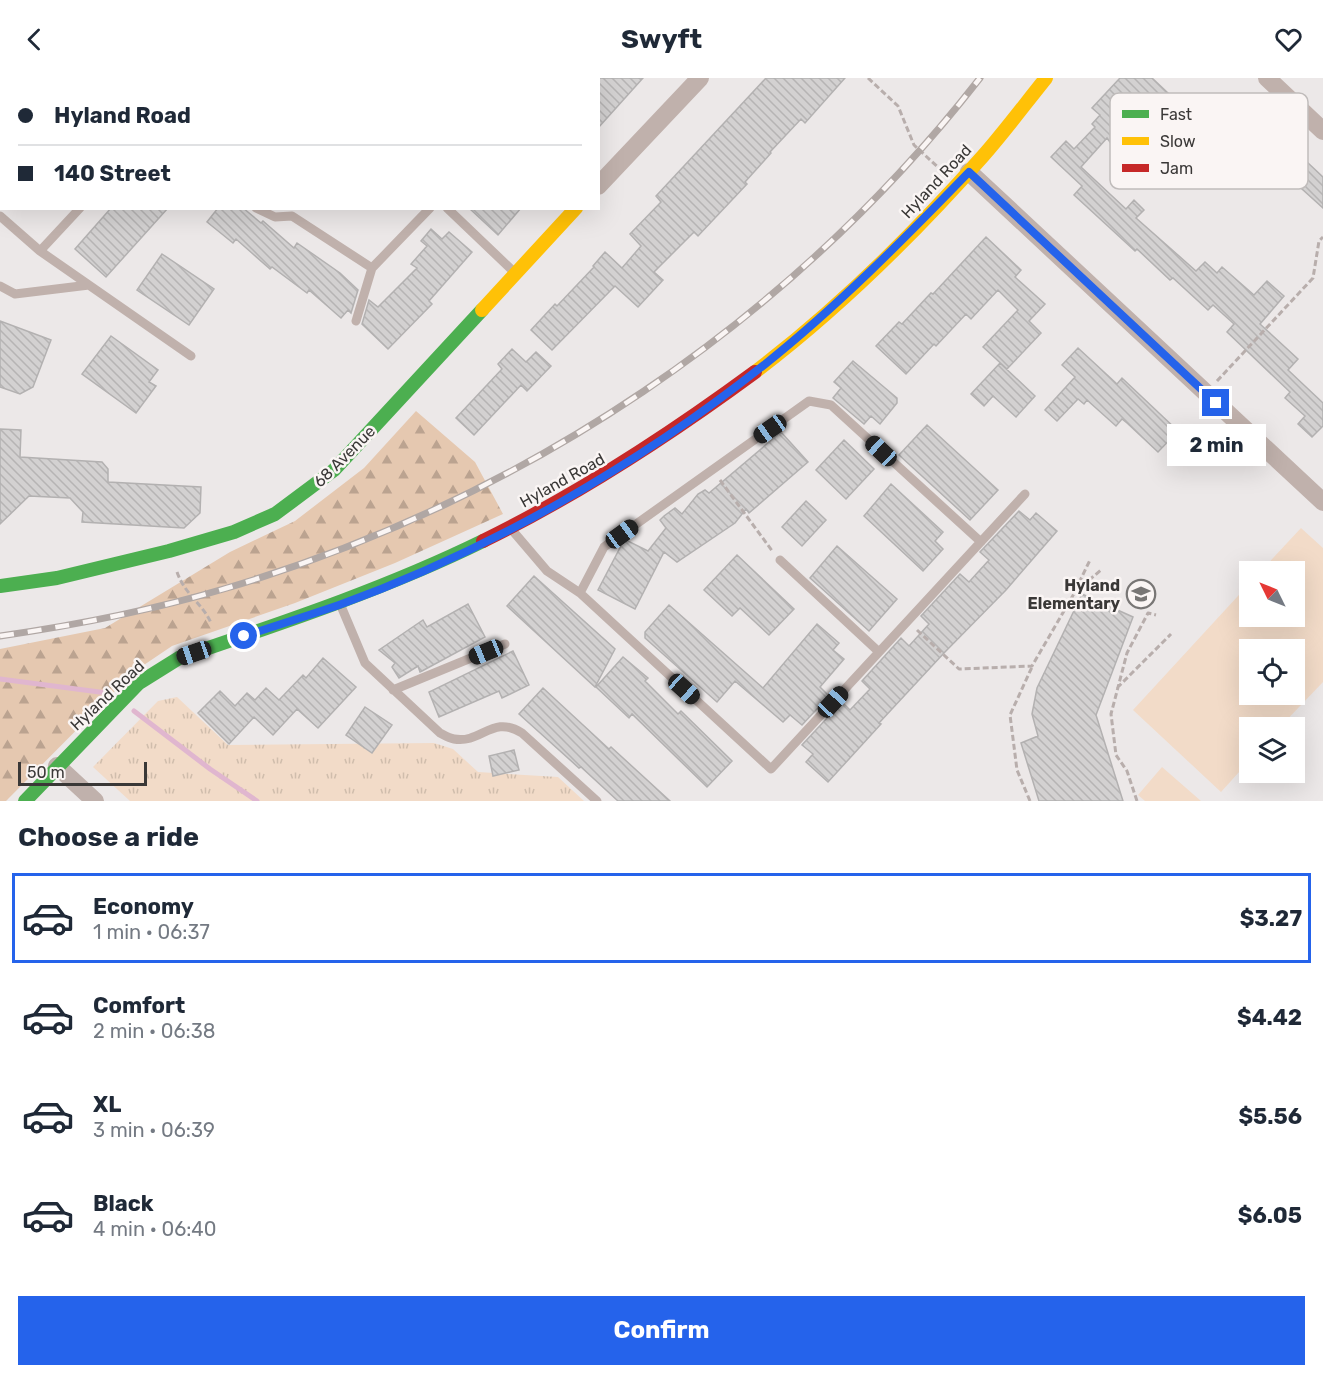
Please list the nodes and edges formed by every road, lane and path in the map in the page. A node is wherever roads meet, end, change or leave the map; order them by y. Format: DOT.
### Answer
graph roads {
  1 [pos="700,78"];
  2 [pos="868,78"];
  3 [pos="1046,78"];
  4 [pos="1266,78"];
  5 [pos="1282,93"];
  6 [pos="1308,117"];
  7 [pos="1323,131"];
  8 [pos="969,172"];
  9 [pos="948,176"];
  10 [pos="600,184"];
  11 [pos="78,210"];
  12 [pos="260,210"];
  13 [pos="297,210"];
  14 [pos="428,210"];
  15 [pos="449,210"];
  16 [pos="574,210"];
  17 [pos="0,216"];
  18 [pos="292,216"];
  19 [pos="1323,237"];
  20 [pos="40,251"];
  21 [pos="372,268"];
  22 [pos="515,272"];
  23 [pos="89,285"];
  24 [pos="0,286"];
  25 [pos="356,321"];
  26 [pos="190,356"];
  27 [pos="1213,385"];
  28 [pos="712,470"];
  29 [pos="1025,494"];
  30 [pos="1323,502"];
  31 [pos="511,528"];
  32 [pos="981,542"];
  33 [pos="780,560"];
  34 [pos="1090,560"];
  35 [pos="1101,570"];
  36 [pos="176,571"];
  37 [pos="0,586"];
  38 [pos="1075,592"];
  39 [pos="580,593"];
  40 [pos="340,604"];
  41 [pos="1156,615"];
  42 [pos="907,621"];
  43 [pos="212,625"];
  44 [pos="1171,634"];
  45 [pos="505,644"];
  46 [pos="879,652"];
  47 [pos="1032,666"];
  48 [pos="1117,688"];
  49 [pos="393,690"];
  50 [pos="57,766"];
  51 [pos="25,801"];
  52 [pos="95,801"];
  53 [pos="597,801"];
  54 [pos="1030,801"];
  55 [pos="1137,801"];
  1 -- 10 [label="street"];
  2 -- 9 [label="path"];
  3 -- 8 [label="street, Hyland Road"];
  4 -- 5 [label="street"];
  6 -- 7 [label="street"];
  8 -- 30 [label="street"];
  8 -- 31 [label="street, Hyland Road"];
  11 -- 20 [label="lane"];
  12 -- 18 [label="lane"];
  13 -- 18 [label="lane"];
  14 -- 21 [label="lane"];
  15 -- 22 [label="lane"];
  16 -- 22 [label="street, 68 Avenue"];
  17 -- 20 [label="lane"];
  18 -- 21 [label="lane"];
  19 -- 27 [label="path"];
  20 -- 23 [label="lane"];
  21 -- 25 [label="lane"];
  22 -- 37 [label="street, 68 Avenue"];
  23 -- 24 [label="lane"];
  23 -- 26 [label="lane"];
  28 -- 32 [label="lane"];
  28 -- 33 [label="path"];
  28 -- 39 [label="lane"];
  29 -- 32 [label="lane"];
  31 -- 39 [label="lane"];
  31 -- 40 [label="street, Hyland Road"];
  32 -- 42 [label="lane"];
  33 -- 46 [label="lane"];
  34 -- 38 [label="path"];
  35 -- 38 [label="path"];
  36 -- 43 [label="path"];
  38 -- 47 [label="path"];
  39 -- 46 [label="lane"];
  40 -- 49 [label="lane"];
  40 -- 50 [label="street, Hyland Road"];
  41 -- 48 [label="path"];
  42 -- 46 [label="lane"];
  42 -- 47 [label="path"];
  44 -- 48 [label="path"];
  45 -- 49 [label="lane"];
  47 -- 54 [label="path"];
  48 -- 55 [label="path"];
  49 -- 53 [label="lane"];
  50 -- 51 [label="street, Hyland Road"];
  50 -- 52 [label="street"];
}
